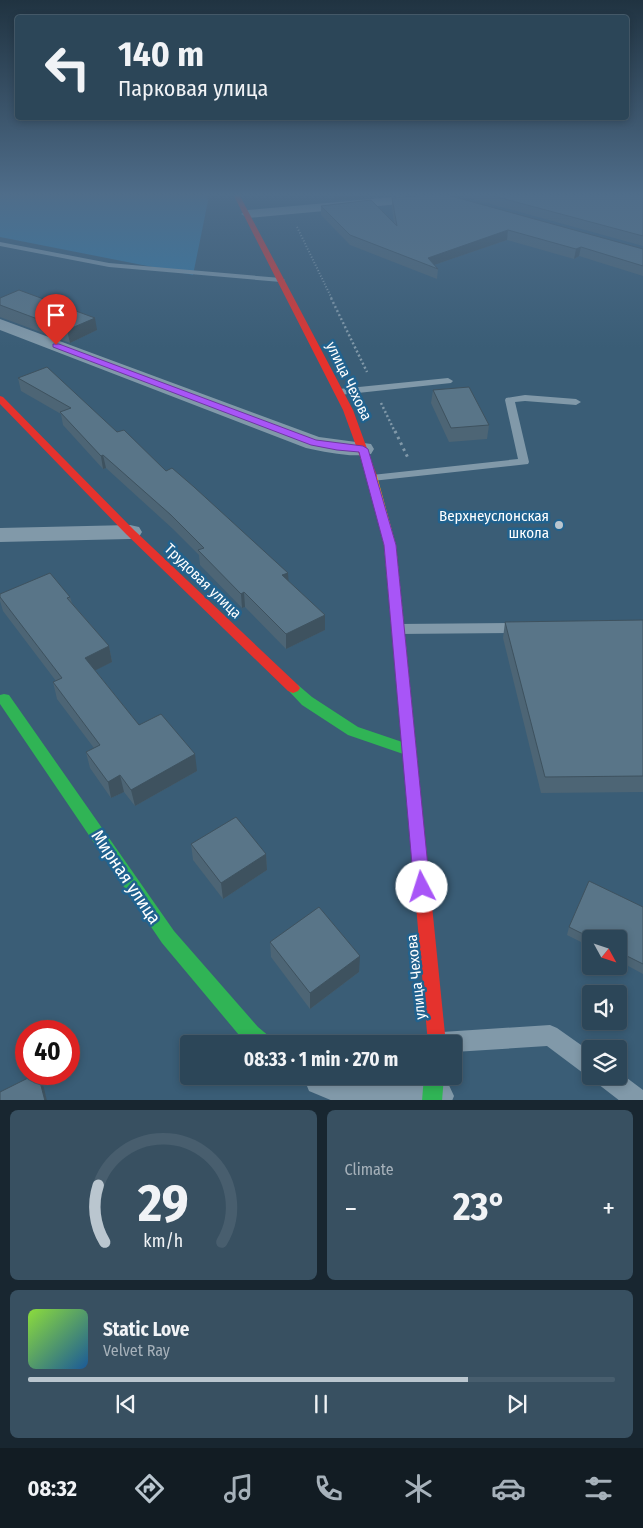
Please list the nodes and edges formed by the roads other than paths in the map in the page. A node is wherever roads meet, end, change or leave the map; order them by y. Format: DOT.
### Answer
graph roads {
  1 [pos="7,245"];
  2 [pos="264,245"];
  3 [pos="281,280"];
  4 [pos="0,324"];
  5 [pos="448,381"];
  6 [pos="339,392"];
  7 [pos="0,399"];
  8 [pos="576,402"];
  9 [pos="365,455"];
  10 [pos="372,478"];
  11 [pos="130,532"];
  12 [pos="0,535"];
  13 [pos="530,628"];
  14 [pos="398,629"];
  15 [pos="2,698"];
  16 [pos="409,750"];
  17 [pos="252,1035"];
  18 [pos="436,1035"];
  19 [pos="462,1041"];
  20 [pos="582,1058"];
  21 [pos="351,1085"];
  22 [pos="618,1085"];
  23 [pos="433,1091"];
  24 [pos="639,1100"];
  1 -- 3 [label="lane"];
  2 -- 3 [label="street, улица Чехова"];
  3 -- 6 [label="street, улица Чехова"];
  4 -- 9 [label="street"];
  5 -- 6 [label="lane"];
  6 -- 9 [label="street, улица Чехова"];
  7 -- 11 [label="street, Трудовая улица"];
  8 -- 10 [label="lane"];
  9 -- 10 [label="street, улица Чехова"];
  10 -- 14 [label="street, улица Чехова"];
  11 -- 12 [label="street"];
  11 -- 16 [label="street, Трудовая улица"];
  13 -- 14 [label="lane"];
  14 -- 16 [label="street, улица Чехова"];
  15 -- 17 [label="street, Мирная улица"];
  16 -- 18 [label="street, улица Чехова"];
  19 -- 20 [label="lane"];
  21 -- 23 [label="street"];
  22 -- 24 [label="lane"];
}
